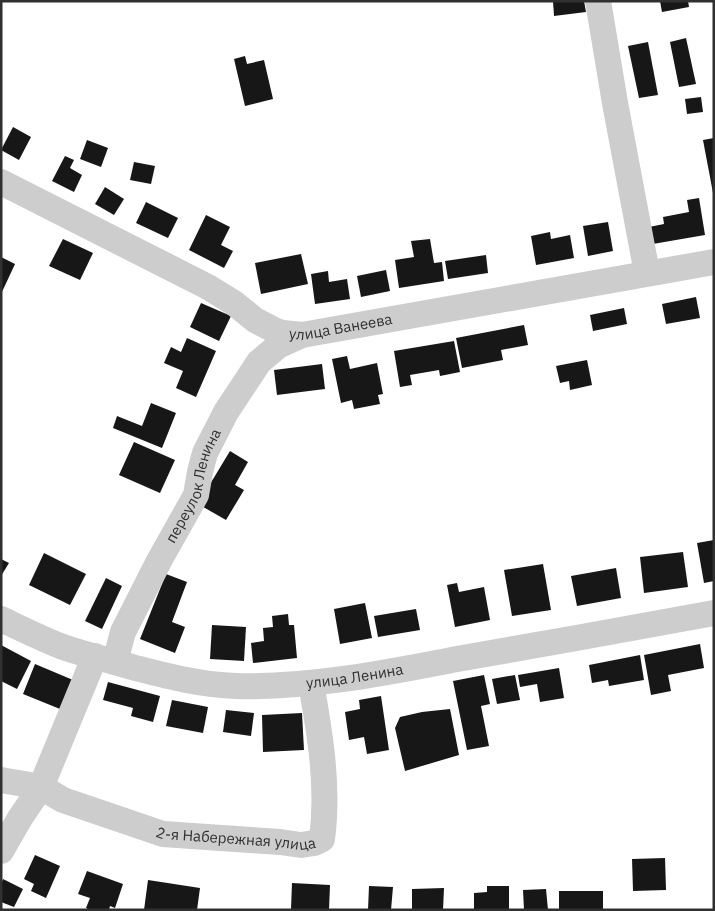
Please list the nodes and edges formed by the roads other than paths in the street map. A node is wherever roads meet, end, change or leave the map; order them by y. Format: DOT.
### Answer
graph roads {
  1 [pos="598,1"];
  2 [pos="1,182"];
  3 [pos="714,262"];
  4 [pos="647,273"];
  5 [pos="255,320"];
  6 [pos="302,335"];
  7 [pos="259,362"];
  8 [pos="714,613"];
  9 [pos="1,619"];
  10 [pos="105,659"];
  11 [pos="311,683"];
  12 [pos="1,780"];
  13 [pos="41,788"];
  14 [pos="1,851"];
  1 -- 4 [label="street"];
  2 -- 5 [label="street, улица Ванеева"];
  3 -- 4 [label="street, улица Ванеева"];
  4 -- 6 [label="street, улица Ванеева"];
  5 -- 6 [label="street, улица Ванеева"];
  5 -- 7 [label="street"];
  6 -- 7 [label="street, переулок Ленина"];
  7 -- 10 [label="street, переулок Ленина"];
  8 -- 11 [label="street, улица Ленина"];
  9 -- 10 [label="street, улица Ленина"];
  10 -- 11 [label="street, улица Ленина"];
  10 -- 13 [label="street, переулок Ленина"];
  11 -- 13 [label="street, 2-я Набережная улица"];
  12 -- 13 [label="street, 2-я Набережная улица"];
  13 -- 14 [label="street, переулок Ленина"];
}
